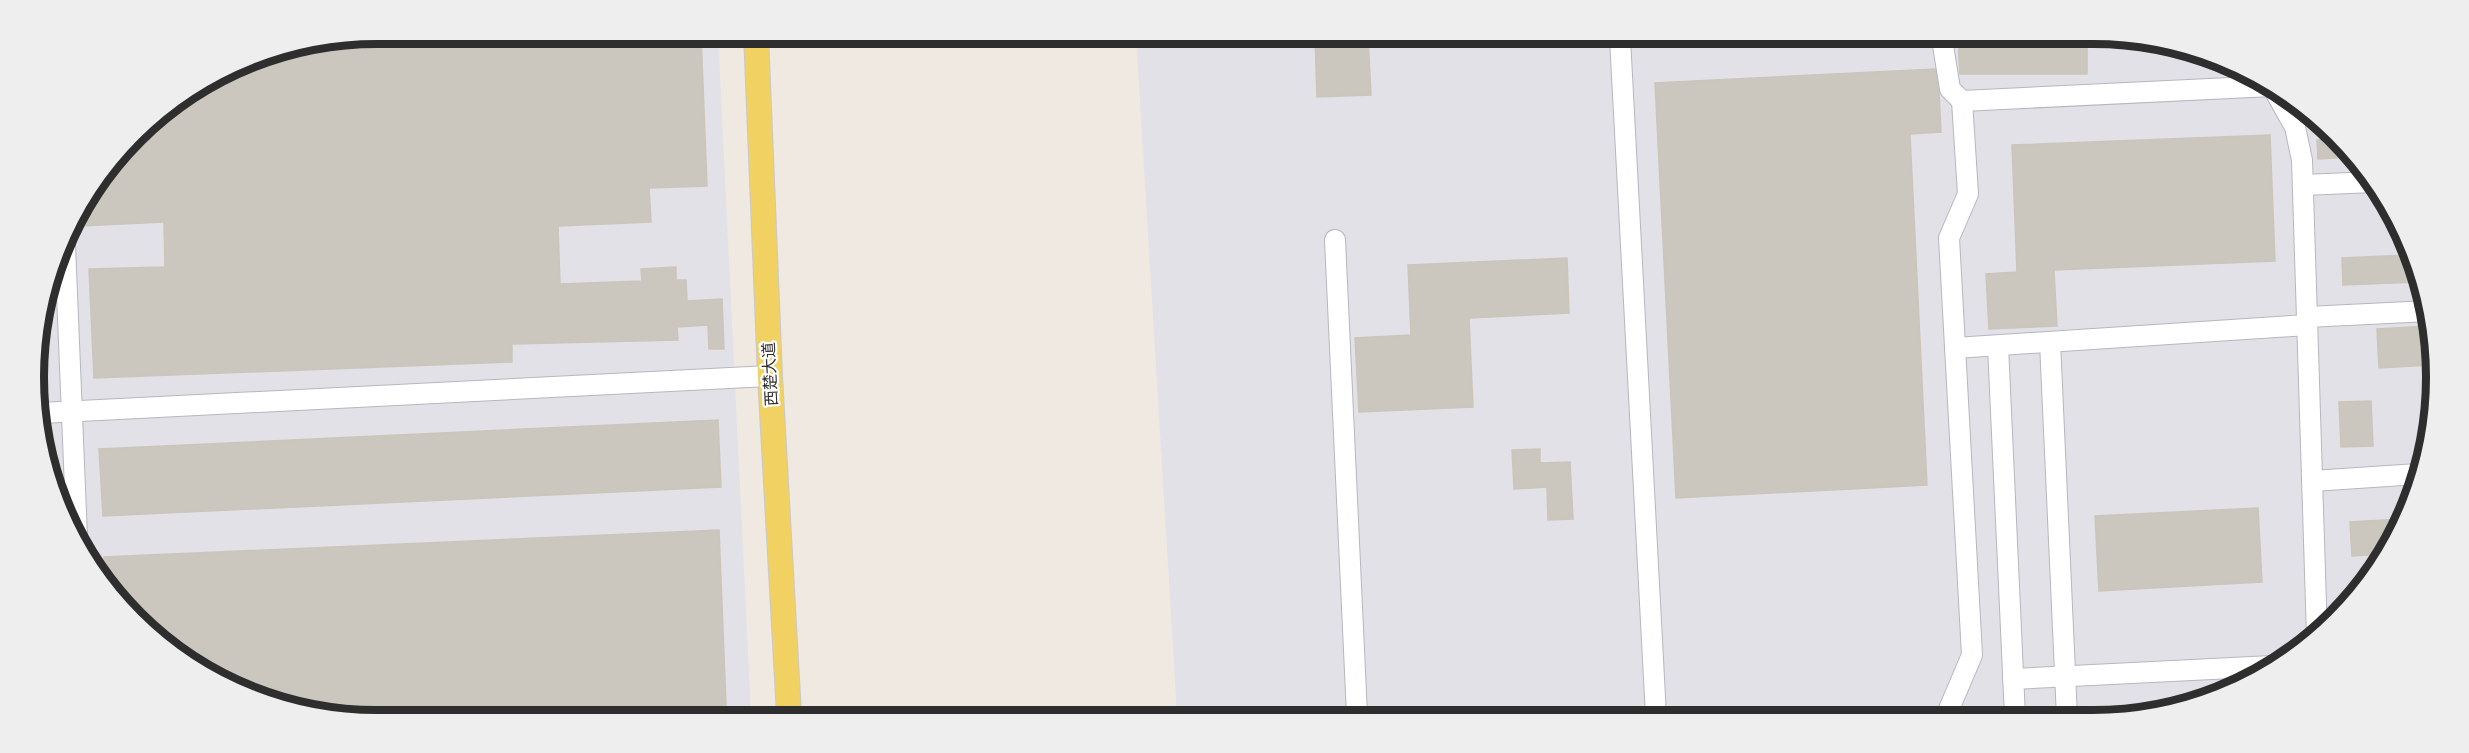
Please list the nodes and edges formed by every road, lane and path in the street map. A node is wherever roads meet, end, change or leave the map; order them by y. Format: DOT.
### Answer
graph roads {
  1 [pos="756,44"];
  2 [pos="1620,44"];
  3 [pos="1943,44"];
  4 [pos="2257,87"];
  5 [pos="1962,101"];
  6 [pos="2281,102"];
  7 [pos="2363,182"];
  8 [pos="2302,185"];
  9 [pos="1335,240"];
  10 [pos="66,258"];
  11 [pos="2419,312"];
  12 [pos="2307,321"];
  13 [pos="2050,342"];
  14 [pos="1998,345"];
  15 [pos="1955,348"];
  16 [pos="770,376"];
  17 [pos="72,411"];
  18 [pos="45,413"];
  19 [pos="2411,474"];
  20 [pos="2312,481"];
  21 [pos="76,520"];
  22 [pos="2317,623"];
  23 [pos="2256,667"];
  24 [pos="2065,676"];
  25 [pos="2013,679"];
  26 [pos="789,710"];
  27 [pos="1357,710"];
  28 [pos="1656,710"];
  29 [pos="1949,710"];
  30 [pos="2015,710"];
  31 [pos="2067,710"];
  1 -- 16 [label="main road, 西楚大道"];
  2 -- 28 [label="lane"];
  3 -- 5 [label="lane"];
  4 -- 5 [label="lane"];
  5 -- 15 [label="lane"];
  6 -- 8 [label="lane"];
  7 -- 8 [label="lane"];
  8 -- 12 [label="lane"];
  9 -- 27 [label="lane"];
  10 -- 17 [label="lane"];
  11 -- 12 [label="lane"];
  12 -- 13 [label="lane"];
  12 -- 20 [label="lane"];
  13 -- 14 [label="lane"];
  13 -- 24 [label="lane"];
  14 -- 15 [label="lane"];
  14 -- 25 [label="lane"];
  15 -- 29 [label="lane"];
  16 -- 17 [label="lane"];
  16 -- 26 [label="main road, 西楚大道"];
  17 -- 18 [label="lane"];
  17 -- 21 [label="lane"];
  19 -- 20 [label="lane"];
  20 -- 22 [label="lane"];
  23 -- 24 [label="lane"];
  24 -- 25 [label="lane"];
  24 -- 31 [label="lane"];
  25 -- 30 [label="lane"];
}
